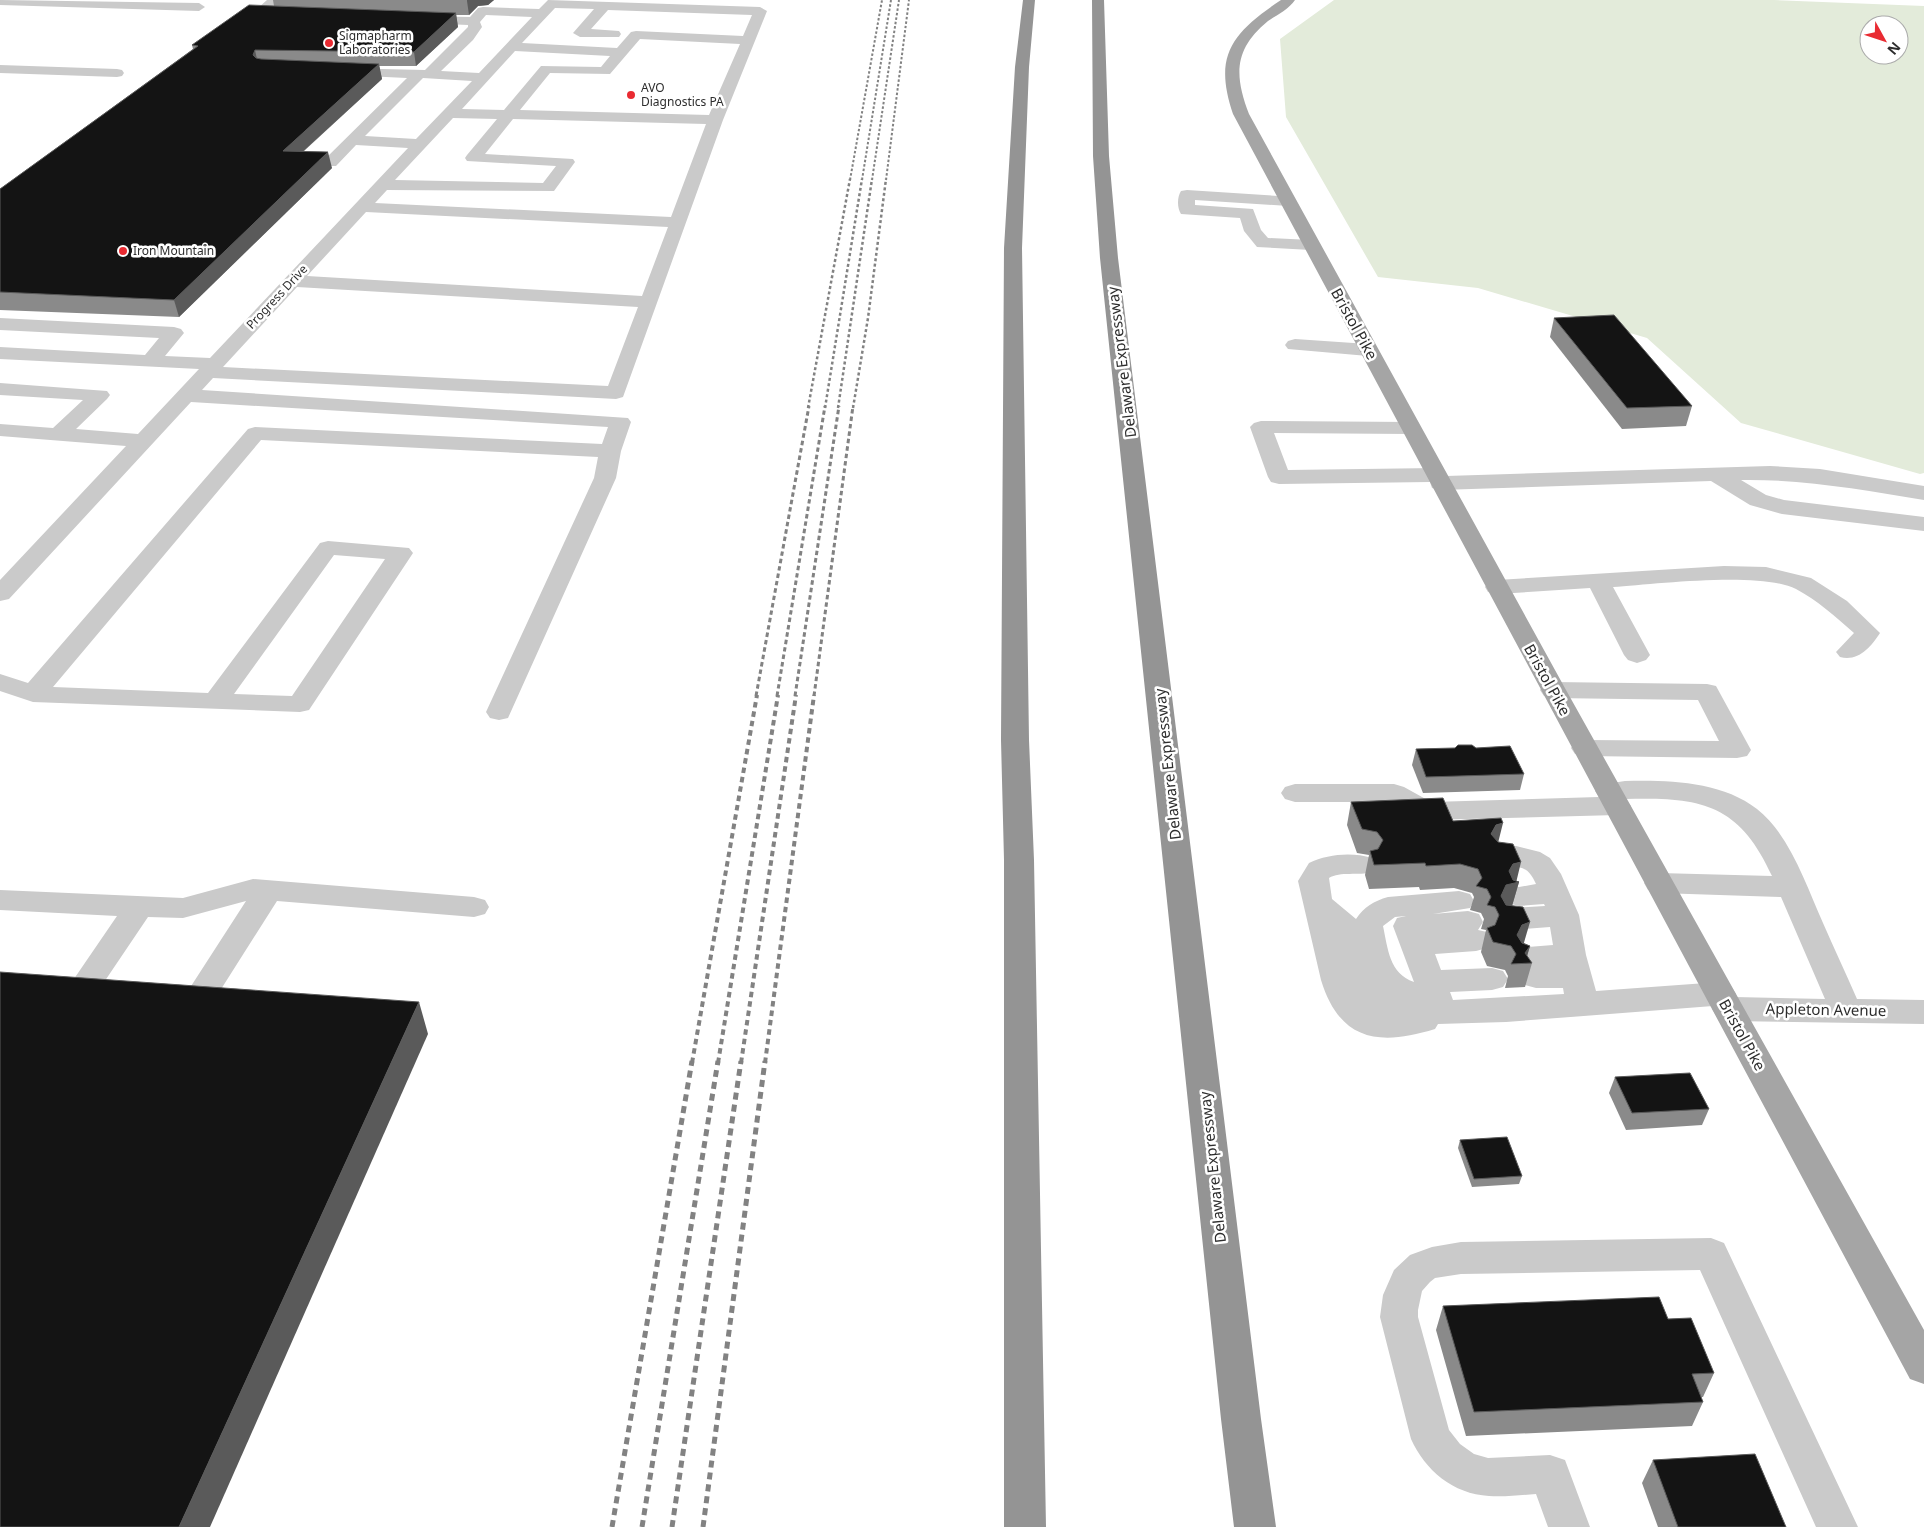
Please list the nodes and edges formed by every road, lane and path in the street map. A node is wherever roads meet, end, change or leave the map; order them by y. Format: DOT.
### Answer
graph roads {
  1 [pos="1030,0"];
  2 [pos="1098,0"];
  3 [pos="1289,0"];
  4 [pos="0,1"];
  5 [pos="23,1"];
  6 [pos="273,2"];
  7 [pos="549,6"];
  8 [pos="604,6"];
  9 [pos="762,6"];
  10 [pos="199,7"];
  11 [pos="416,8"];
  12 [pos="294,9"];
  13 [pos="478,16"];
  14 [pos="405,18"];
  15 [pos="636,35"];
  16 [pos="748,40"];
  17 [pos="511,47"];
  18 [pos="621,52"];
  19 [pos="0,69"];
  20 [pos="332,70"];
  21 [pos="117,73"];
  22 [pos="424,74"];
  23 [pos="483,77"];
  24 [pos="449,113"];
  25 [pos="508,114"];
  26 [pos="716,120"];
  27 [pos="352,140"];
  28 [pos="419,144"];
  29 [pos="330,163"];
  30 [pos="382,185"];
  31 [pos="1288,201"];
  32 [pos="362,207"];
  33 [pos="678,222"];
  34 [pos="1311,245"];
  35 [pos="292,281"];
  36 [pos="649,302"];
  37 [pos="0,324"];
  38 [pos="1295,345"];
  39 [pos="1368,350"];
  40 [pos="0,354"];
  41 [pos="150,361"];
  42 [pos="210,368"];
  43 [pos="0,389"];
  44 [pos="185,395"];
  45 [pos="285,401"];
  46 [pos="1410,428"];
  47 [pos="0,430"];
  48 [pos="59,434"];
  49 [pos="255,434"];
  50 [pos="144,441"];
  51 [pos="610,452"];
  52 [pos="1716,475"];
  53 [pos="1438,479"];
  54 [pos="1924,493"];
  55 [pos="1924,524"];
  56 [pos="1598,581"];
  57 [pos="1497,587"];
  58 [pos="0,594"];
  59 [pos="1849,652"];
  60 [pos="1637,655"];
  61 [pos="0,682"];
  62 [pos="1553,690"];
  63 [pos="33,694"];
  64 [pos="215,701"];
  65 [pos="499,712"];
  66 [pos="1585,748"];
  67 [pos="1295,793"];
  68 [pos="1613,798"];
  69 [pos="1502,857"];
  70 [pos="1362,865"];
  71 [pos="1659,883"];
  72 [pos="1791,887"];
  73 [pos="270,890"];
  74 [pos="0,900"];
  75 [pos="140,906"];
  76 [pos="474,907"];
  77 [pos="1523,937"];
  78 [pos="1476,940"];
  79 [pos="1569,946"];
  80 [pos="1429,979"];
  81 [pos="81,992"];
  82 [pos="200,997"];
  83 [pos="1724,1001"];
  84 [pos="1846,1011"];
  85 [pos="1924,1012"];
  86 [pos="1924,1367"];
  87 [pos="1024,1527"];
  88 [pos="1255,1527"];
  89 [pos="1569,1527"];
  90 [pos="1837,1527"];
  1 -- 87 [label="highway"];
  2 -- 88 [label="highway, Delaware Expressway"];
  3 -- 31 [label="main road, Bristol Pike"];
  4 -- 5 [label="street"];
  5 -- 10 [label="street"];
  6 -- 12 [label="street"];
  7 -- 8 [label="street"];
  7 -- 13 [label="street"];
  7 -- 17 [label="street, Progress Drive"];
  8 -- 9 [label="street"];
  8 -- 15 [label="street"];
  9 -- 16 [label="street"];
  11 -- 13 [label="street"];
  13 -- 14 [label="street"];
  13 -- 22 [label="street"];
  15 -- 16 [label="street"];
  15 -- 18 [label="street"];
  16 -- 26 [label="street"];
  17 -- 18 [label="street"];
  17 -- 23 [label="street, Progress Drive"];
  18 -- 25 [label="street"];
  19 -- 21 [label="street"];
  20 -- 22 [label="street"];
  22 -- 23 [label="street"];
  22 -- 27 [label="street"];
  23 -- 24 [label="street, Progress Drive"];
  24 -- 25 [label="street"];
  24 -- 28 [label="street, Progress Drive"];
  25 -- 26 [label="street"];
  25 -- 30 [label="street"];
  26 -- 33 [label="street"];
  27 -- 28 [label="street"];
  27 -- 29 [label="street"];
  28 -- 30 [label="street, Progress Drive"];
  30 -- 32 [label="street, Progress Drive"];
  31 -- 34 [label="main road, Bristol Pike"];
  31 -- 34 [label="street"];
  32 -- 33 [label="street"];
  32 -- 35 [label="street, Progress Drive"];
  33 -- 36 [label="street"];
  34 -- 39 [label="main road, Bristol Pike"];
  35 -- 36 [label="street"];
  35 -- 42 [label="street, Progress Drive"];
  36 -- 42 [label="street"];
  37 -- 41 [label="street"];
  38 -- 39 [label="street"];
  39 -- 46 [label="main road, Bristol Pike"];
  40 -- 41 [label="street"];
  41 -- 42 [label="street"];
  42 -- 44 [label="street, Progress Drive"];
  43 -- 48 [label="street"];
  44 -- 45 [label="street"];
  44 -- 50 [label="street, Progress Drive"];
  45 -- 49 [label="street"];
  45 -- 51 [label="street"];
  46 -- 53 [label="main road, Bristol Pike"];
  46 -- 53 [label="street"];
  47 -- 48 [label="street"];
  48 -- 50 [label="street"];
  49 -- 51 [label="street"];
  49 -- 63 [label="street"];
  50 -- 58 [label="street, Progress Drive"];
  51 -- 65 [label="street"];
  52 -- 53 [label="street"];
  52 -- 54 [label="street"];
  52 -- 55 [label="street"];
  53 -- 57 [label="main road, Bristol Pike"];
  56 -- 57 [label="street"];
  56 -- 59 [label="street"];
  56 -- 60 [label="street"];
  57 -- 62 [label="main road, Bristol Pike"];
  61 -- 63 [label="street"];
  62 -- 66 [label="main road, Bristol Pike"];
  62 -- 66 [label="street"];
  63 -- 64 [label="street"];
  64 -- 64 [label="street"];
  66 -- 68 [label="main road, Bristol Pike"];
  67 -- 68 [label="street"];
  68 -- 71 [label="main road, Bristol Pike"];
  68 -- 72 [label="street"];
  69 -- 79 [label="street"];
  70 -- 80 [label="street"];
  71 -- 72 [label="street"];
  71 -- 83 [label="main road, Bristol Pike"];
  72 -- 84 [label="street"];
  73 -- 75 [label="street"];
  73 -- 76 [label="street"];
  73 -- 82 [label="street"];
  74 -- 75 [label="street"];
  75 -- 81 [label="street"];
  77 -- 79 [label="street"];
  77 -- 79 [label="street"];
  77 -- 79 [label="street"];
  78 -- 80 [label="street"];
  78 -- 80 [label="street"];
  78 -- 80 [label="street"];
  79 -- 80 [label="street"];
  79 -- 83 [label="street, Appleton Avenue"];
  83 -- 84 [label="street, Appleton Avenue"];
  83 -- 86 [label="main road, Bristol Pike"];
  84 -- 85 [label="street, Appleton Avenue"];
  89 -- 90 [label="street"];
}
